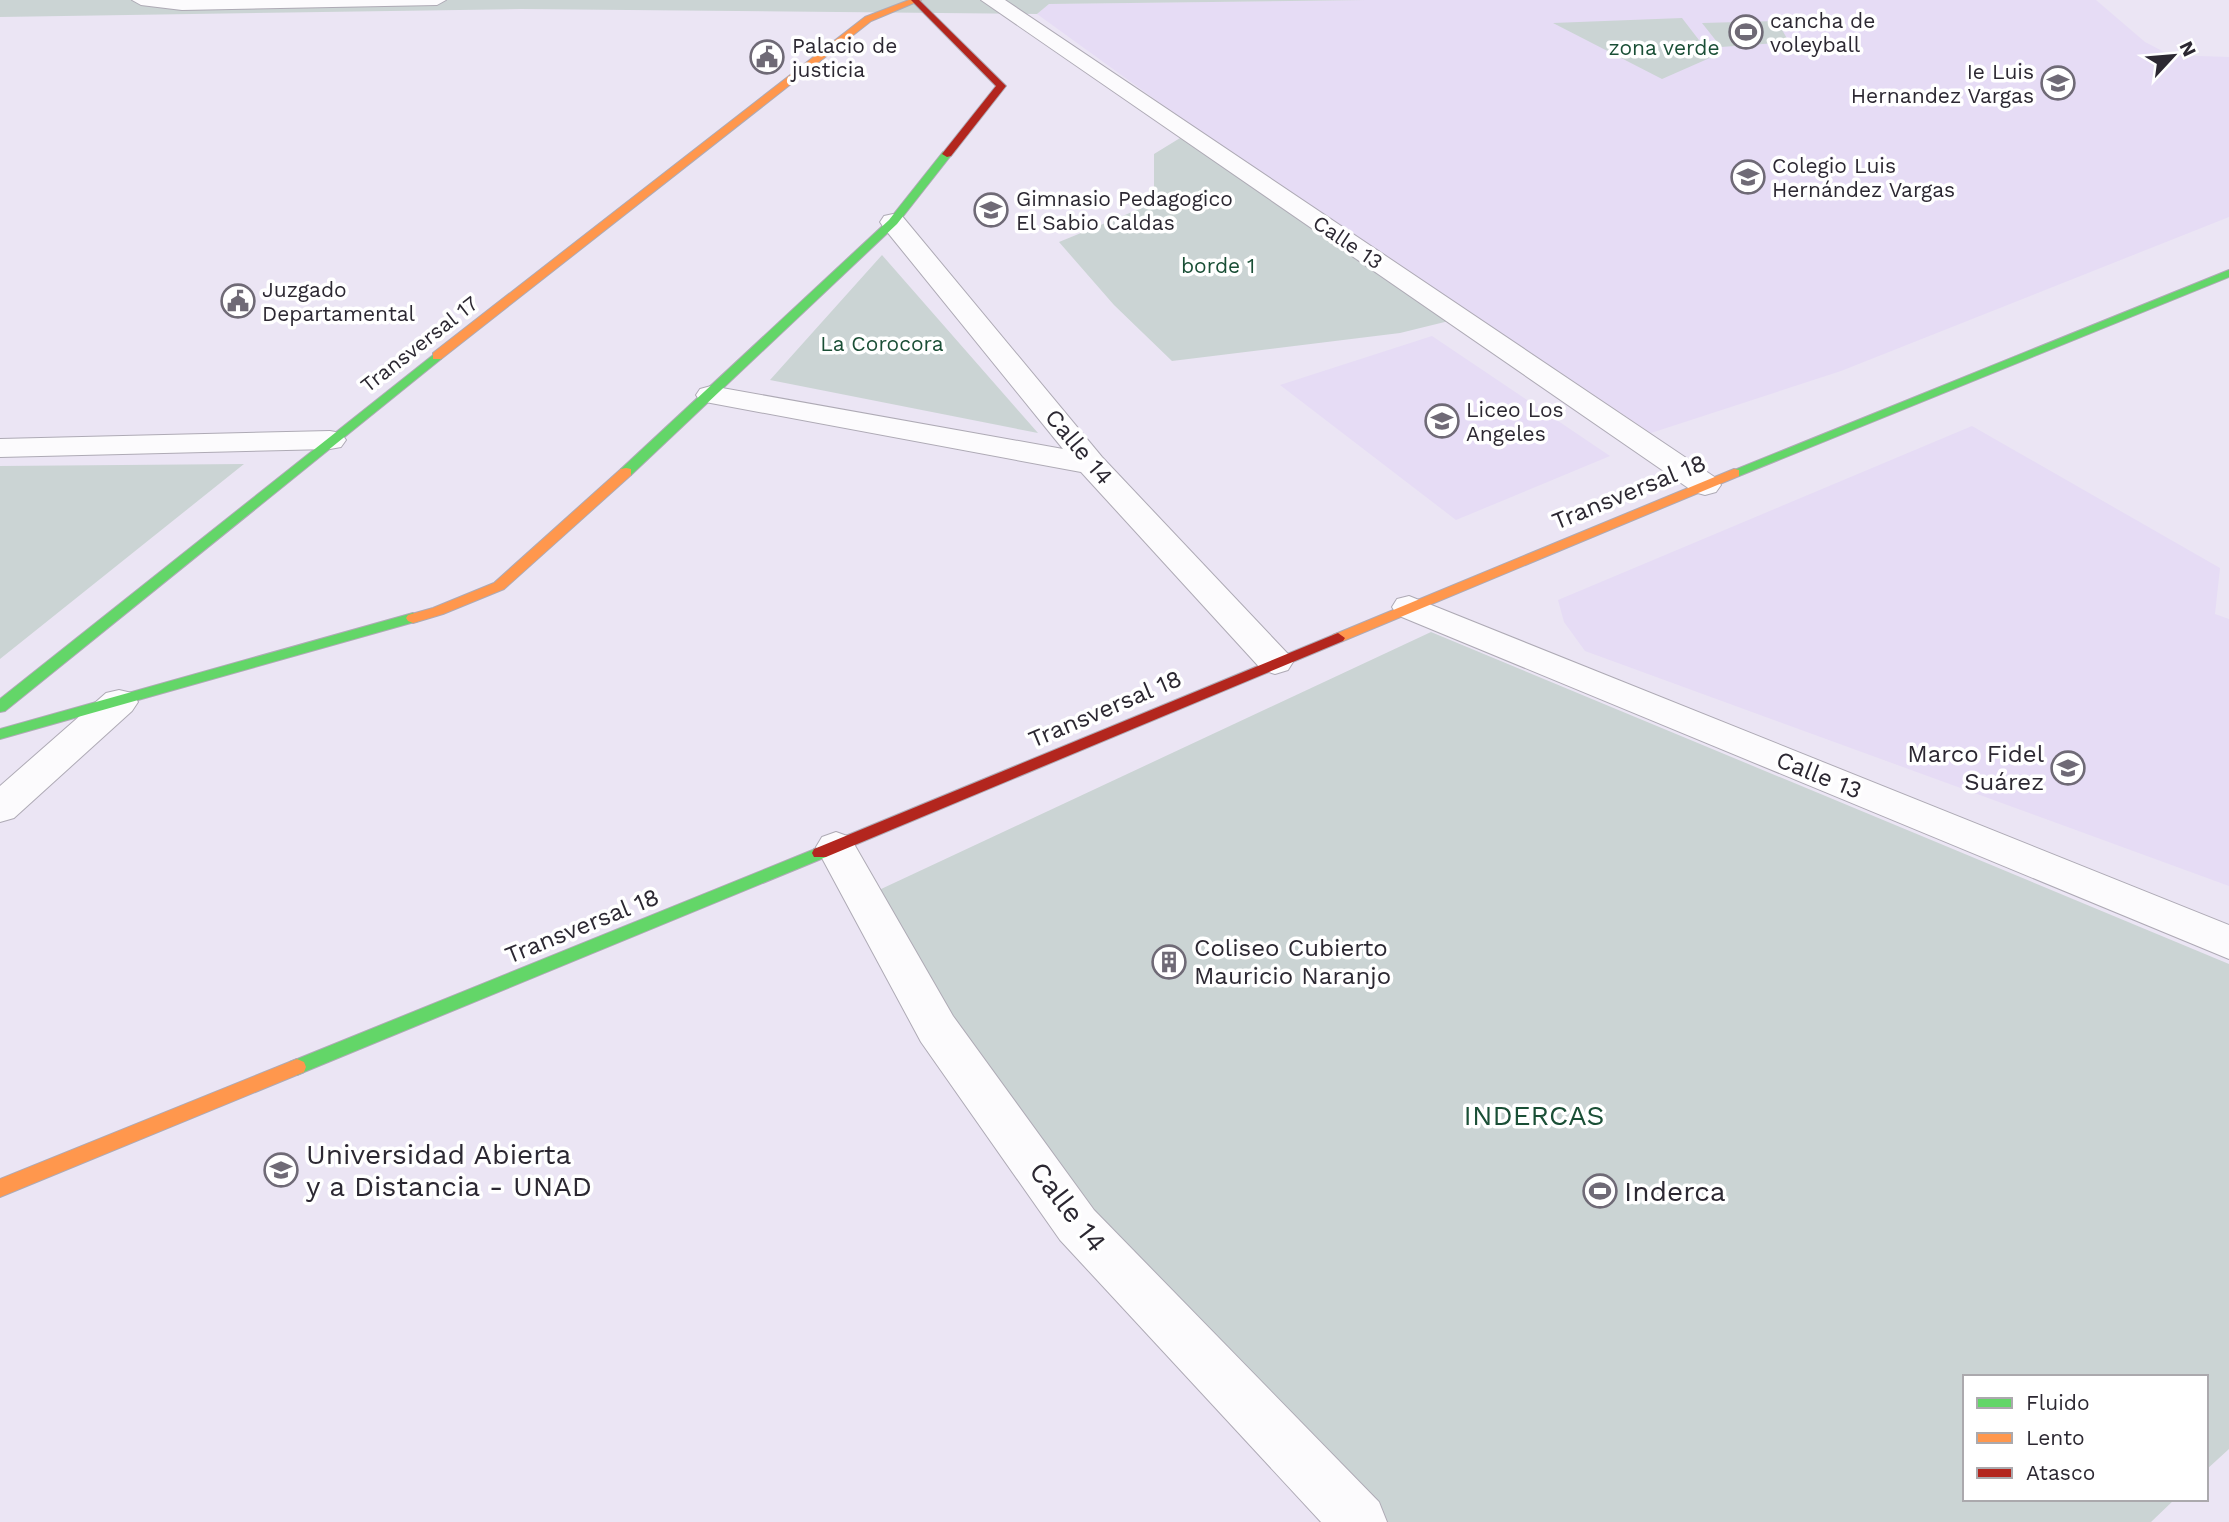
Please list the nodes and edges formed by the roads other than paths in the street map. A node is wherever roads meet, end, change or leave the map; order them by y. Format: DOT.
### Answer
graph roads {
  1 [pos="141,0"];
  2 [pos="437,0"];
  3 [pos="865,0"];
  4 [pos="916,0"];
  5 [pos="991,0"];
  6 [pos="869,19"];
  7 [pos="893,222"];
  8 [pos="2229,273"];
  9 [pos="711,395"];
  10 [pos="330,440"];
  11 [pos="0,449"];
  12 [pos="1091,464"];
  13 [pos="1705,485"];
  14 [pos="1409,607"];
  15 [pos="1275,662"];
  16 [pos="119,702"];
  17 [pos="0,707"];
  18 [pos="0,734"];
  19 [pos="0,808"];
  20 [pos="836,847"];
  21 [pos="2229,943"];
  22 [pos="0,1188"];
  23 [pos="1359,1522"];
  1 -- 2 [label="lane"];
  3 -- 6 [label="street"];
  4 -- 6 [label="street, Transversal 17"];
  4 -- 7 [label="street"];
  5 -- 13 [label="street, Calle 13"];
  6 -- 10 [label="street, Transversal 17"];
  7 -- 9 [label="street"];
  7 -- 12 [label="street, Calle 14"];
  8 -- 13 [label="street, Transversal 18"];
  9 -- 12 [label="street"];
  9 -- 16 [label="street"];
  10 -- 11 [label="street"];
  10 -- 17 [label="street, Transversal 17"];
  12 -- 15 [label="street, Calle 14"];
  13 -- 14 [label="street, Transversal 18"];
  14 -- 15 [label="street, Transversal 18"];
  14 -- 21 [label="street, Calle 13"];
  15 -- 20 [label="street, Transversal 18"];
  16 -- 18 [label="street"];
  16 -- 19 [label="street"];
  20 -- 22 [label="street, Transversal 18"];
  20 -- 23 [label="street, Calle 14"];
}
